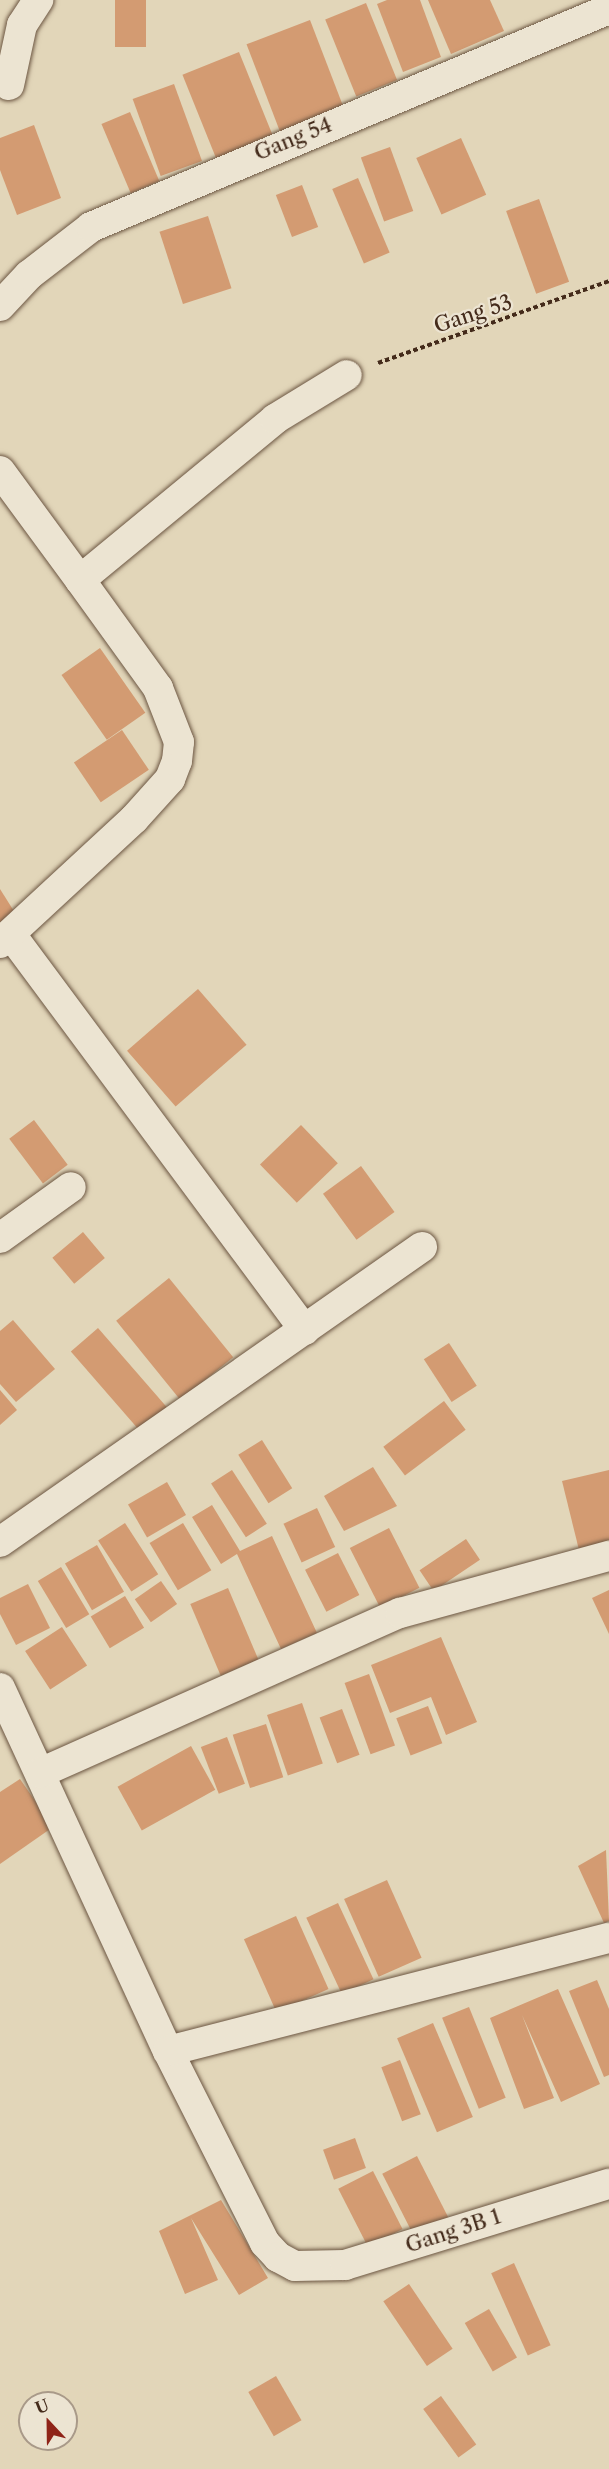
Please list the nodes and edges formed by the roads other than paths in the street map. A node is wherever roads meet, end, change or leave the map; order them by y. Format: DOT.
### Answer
graph roads {
  1 [pos="38,0"];
  2 [pos="609,9"];
  3 [pos="9,85"];
  4 [pos="0,306"];
  5 [pos="347,375"];
  6 [pos="0,471"];
  7 [pos="80,580"];
  8 [pos="6,940"];
  9 [pos="71,1188"];
  10 [pos="0,1238"];
  11 [pos="422,1247"];
  12 [pos="305,1330"];
  13 [pos="0,1542"];
  14 [pos="609,1556"];
  15 [pos="0,1688"];
  16 [pos="40,1773"];
  17 [pos="609,1938"];
  18 [pos="168,2052"];
  19 [pos="609,2184"];
  1 -- 3 [label="street"];
  2 -- 4 [label="street, Gang 54"];
  5 -- 7 [label="street"];
  6 -- 7 [label="street"];
  7 -- 8 [label="street"];
  8 -- 12 [label="street"];
  9 -- 10 [label="street"];
  11 -- 12 [label="street"];
  12 -- 13 [label="street"];
  14 -- 16 [label="street"];
  15 -- 16 [label="street"];
  16 -- 18 [label="street"];
  17 -- 18 [label="street"];
  18 -- 19 [label="street, Gang 3B 1"];
}
